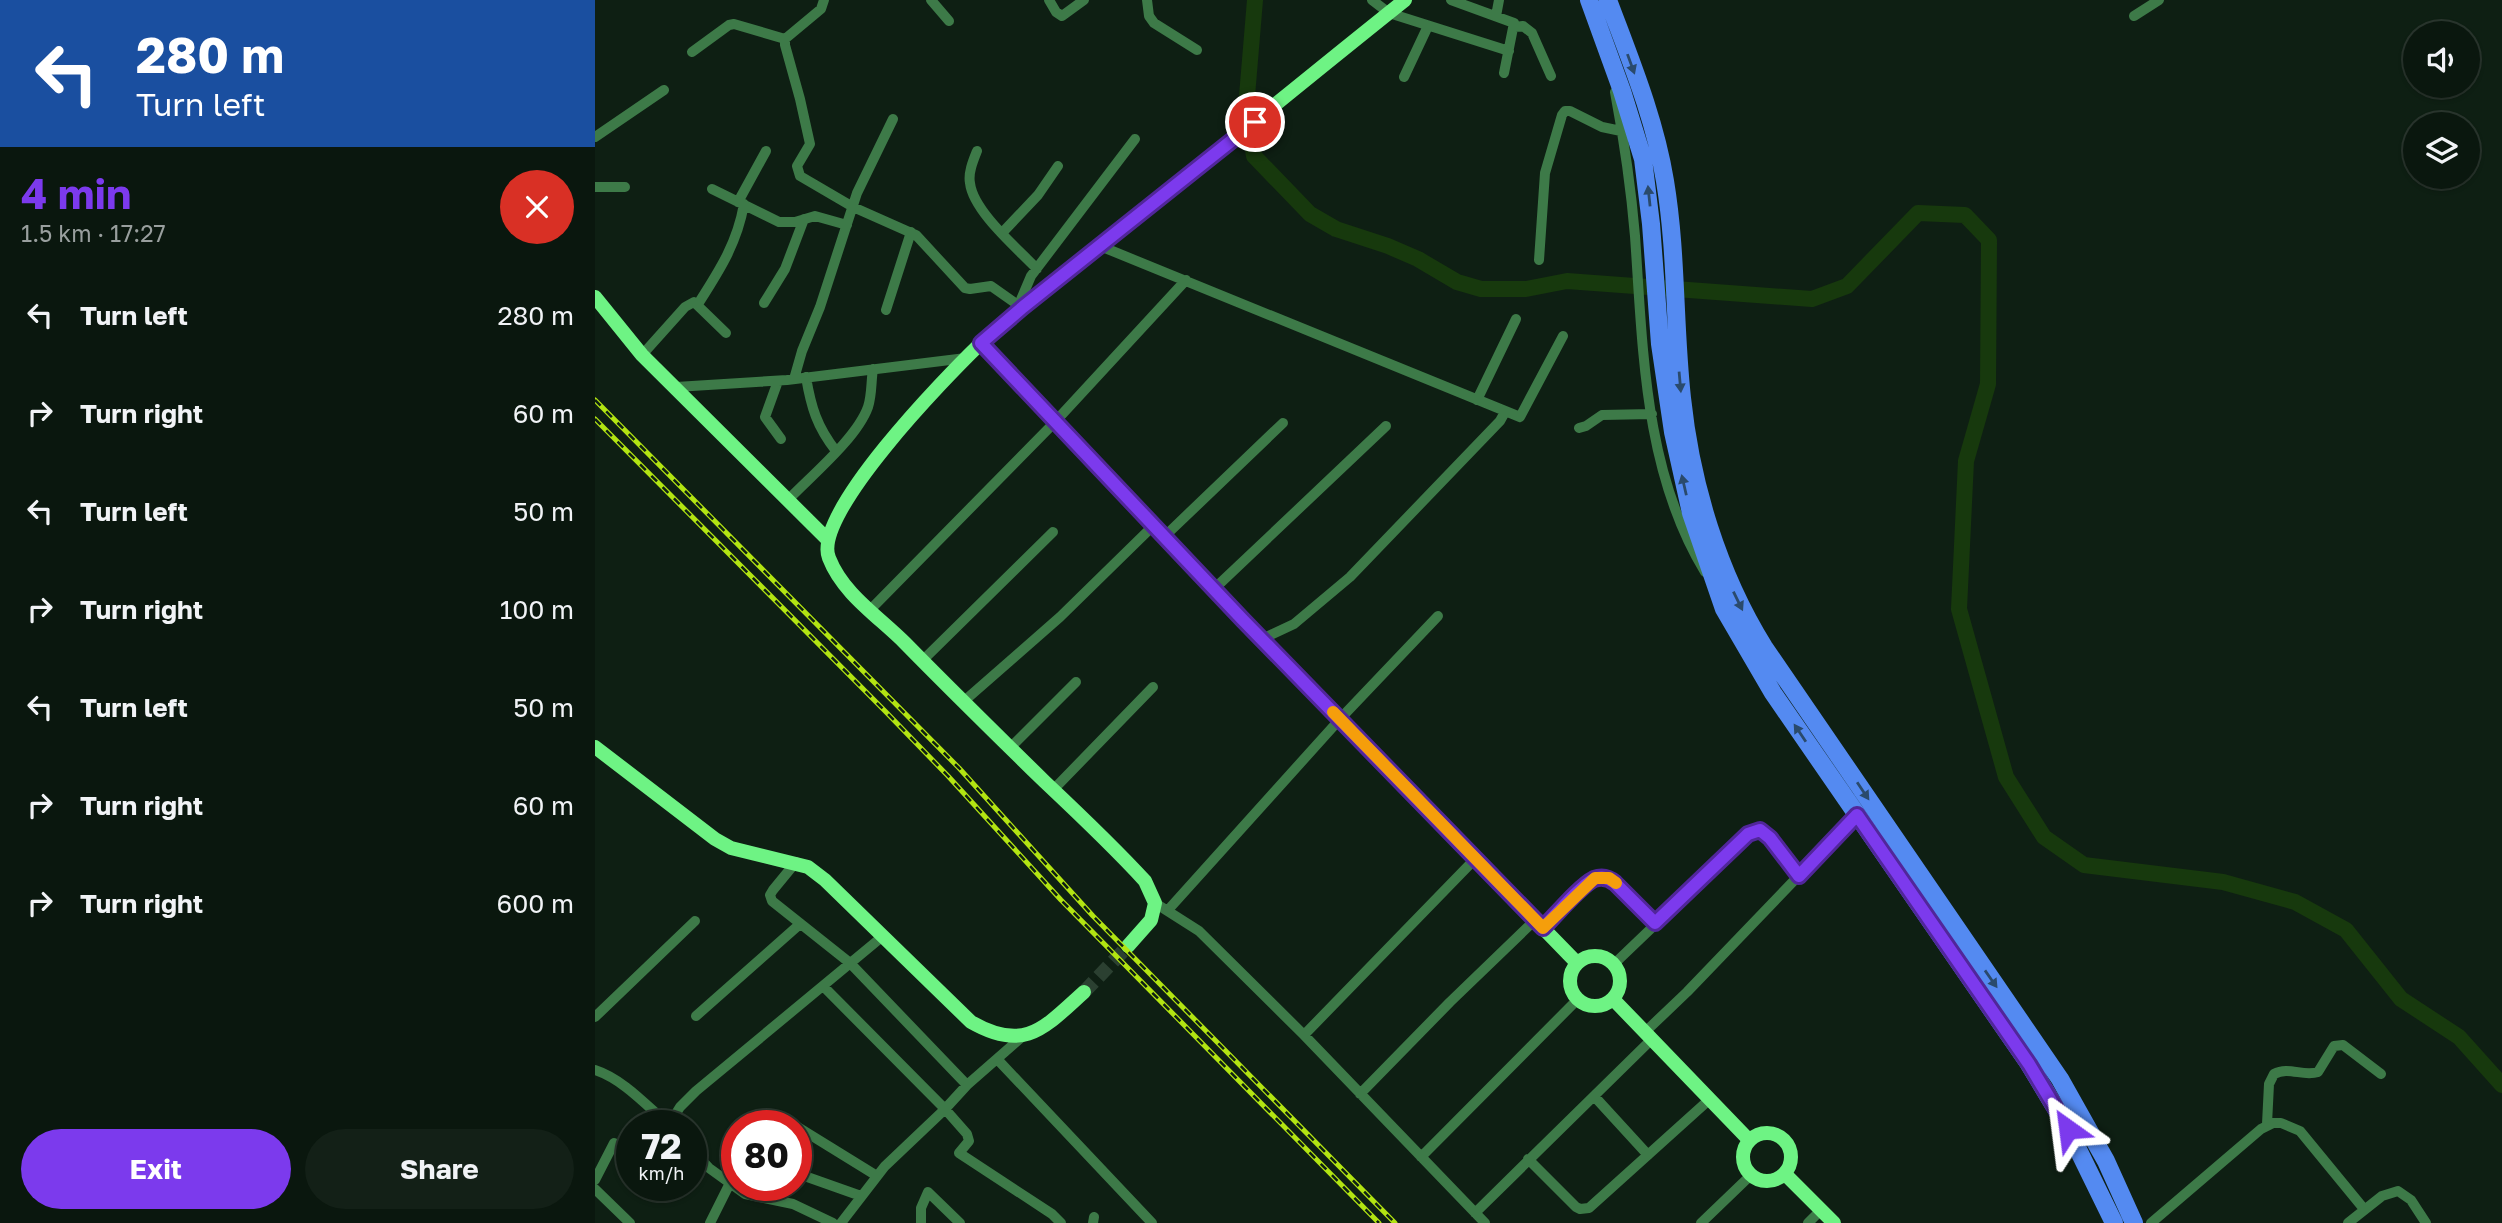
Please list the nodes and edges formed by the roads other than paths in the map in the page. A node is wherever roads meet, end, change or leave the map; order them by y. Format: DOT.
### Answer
graph roads {
  1 [pos="824,0"];
  2 [pos="932,0"];
  3 [pos="1049,0"];
  4 [pos="1084,0"];
  5 [pos="1156,0"];
  6 [pos="1371,0"];
  7 [pos="1405,0"];
  8 [pos="1451,0"];
  9 [pos="1499,0"];
  10 [pos="1588,0"];
  11 [pos="1608,0"];
  12 [pos="2159,0"];
  13 [pos="1147,4"];
  14 [pos="1389,13"];
  15 [pos="1496,16"];
  16 [pos="2134,16"];
  17 [pos="949,21"];
  18 [pos="1428,26"];
  19 [pos="1514,27"];
  20 [pos="785,39"];
  21 [pos="1607,49"];
  22 [pos="1197,50"];
  23 [pos="1509,51"];
  24 [pos="692,52"];
  25 [pos="1504,73"];
  26 [pos="1551,76"];
  27 [pos="1404,77"];
  28 [pos="664,90"];
  29 [pos="893,119"];
  30 [pos="1621,131"];
  31 [pos="595,137"];
  32 [pos="1135,139"];
  33 [pos="767,151"];
  34 [pos="977,151"];
  35 [pos="1058,166"];
  36 [pos="595,187"];
  37 [pos="625,187"];
  38 [pos="712,189"];
  39 [pos="741,203"];
  40 [pos="853,207"];
  41 [pos="804,219"];
  42 [pos="847,225"];
  43 [pos="911,233"];
  44 [pos="1002,233"];
  45 [pos="1100,246"];
  46 [pos="1539,260"];
  47 [pos="1645,264"];
  48 [pos="1037,269"];
  49 [pos="1186,280"];
  50 [pos="595,297"];
  51 [pos="764,303"];
  52 [pos="698,304"];
  53 [pos="1017,309"];
  54 [pos="886,310"];
  55 [pos="1516,319"];
  56 [pos="726,333"];
  57 [pos="1563,336"];
  58 [pos="981,343"];
  59 [pos="642,355"];
  60 [pos="967,358"];
  61 [pos="873,369"];
  62 [pos="806,377"];
  63 [pos="794,379"];
  64 [pos="778,381"];
  65 [pos="676,387"];
  66 [pos="1477,400"];
  67 [pos="1505,412"];
  68 [pos="1652,414"];
  69 [pos="1054,422"];
  70 [pos="1283,423"];
  71 [pos="1386,426"];
  72 [pos="1579,428"];
  73 [pos="781,439"];
  74 [pos="836,451"];
  75 [pos="788,500"];
  76 [pos="1160,531"];
  77 [pos="1053,532"];
  78 [pos="827,539"];
  79 [pos="1214,589"];
  80 [pos="1718,594"];
  81 [pos="870,610"];
  82 [pos="1438,617"];
  83 [pos="1262,639"];
  84 [pos="922,661"];
  85 [pos="1076,682"];
  86 [pos="1153,687"];
  87 [pos="963,702"];
  88 [pos="1340,719"];
  89 [pos="595,747"];
  90 [pos="1010,748"];
  91 [pos="1053,790"];
  92 [pos="1857,815"];
  93 [pos="1475,859"];
  94 [pos="796,862"];
  95 [pos="1799,876"];
  96 [pos="1161,906"];
  97 [pos="695,920"];
  98 [pos="800,923"];
  99 [pos="1655,923"];
  100 [pos="1539,924"];
  101 [pos="883,936"];
  102 [pos="1128,946"];
  103 [pos="850,963"];
  104 [pos="1577,963"];
  105 [pos="1613,964"];
  106 [pos="823,986"];
  107 [pos="1084,992"];
  108 [pos="1578,999"];
  109 [pos="1613,999"];
  110 [pos="696,1016"];
  111 [pos="595,1017"];
  112 [pos="1304,1035"];
  113 [pos="1023,1036"];
  114 [pos="1648,1036"];
  115 [pos="999,1060"];
  116 [pos="595,1070"];
  117 [pos="2381,1074"];
  118 [pos="967,1085"];
  119 [pos="1360,1094"];
  120 [pos="1594,1096"];
  121 [pos="1710,1099"];
  122 [pos="945,1109"];
  123 [pos="651,1110"];
  124 [pos="678,1110"];
  125 [pos="2267,1124"];
  126 [pos="812,1135"];
  127 [pos="1749,1140"];
  128 [pos="614,1143"];
  129 [pos="1648,1155"];
  130 [pos="1420,1157"];
  131 [pos="1528,1159"];
  132 [pos="707,1166"];
  133 [pos="1785,1174"];
  134 [pos="877,1175"];
  135 [pos="1751,1175"];
  136 [pos="721,1177"];
  137 [pos="812,1179"];
  138 [pos="595,1180"];
  139 [pos="595,1189"];
  140 [pos="861,1196"];
  141 [pos="721,1201"];
  142 [pos="779,1201"];
  143 [pos="2364,1209"];
  144 [pos="1821,1210"];
  145 [pos="1475,1213"];
  146 [pos="630,1223"];
  147 [pos="711,1223"];
  148 [pos="833,1223"];
  149 [pos="841,1223"];
  150 [pos="921,1223"];
  151 [pos="960,1223"];
  152 [pos="1061,1223"];
  153 [pos="1152,1223"];
  154 [pos="1485,1223"];
  155 [pos="1701,1223"];
  156 [pos="1808,1223"];
  157 [pos="1834,1223"];
  158 [pos="2114,1223"];
  159 [pos="2134,1223"];
  160 [pos="2151,1223"];
  161 [pos="2348,1223"];
  162 [pos="2426,1223"];
  1 -- 20 [label="street"];
  2 -- 17 [label="street"];
  3 -- 4 [label="street"];
  5 -- 13 [label="street"];
  6 -- 14 [label="street"];
  7 -- 14 [label="street"];
  8 -- 15 [label="street"];
  9 -- 15 [label="street"];
  10 -- 21 [label="highway"];
  11 -- 159 [label="highway, one-way"];
  12 -- 16 [label="street"];
  13 -- 22 [label="street"];
  14 -- 18 [label="street"];
  14 -- 45 [label="street"];
  15 -- 19 [label="street"];
  18 -- 23 [label="street"];
  18 -- 27 [label="street"];
  19 -- 23 [label="street"];
  19 -- 26 [label="street"];
  20 -- 24 [label="street"];
  20 -- 40 [label="street"];
  21 -- 30 [label="street"];
  47 -- 21 [label="highway, one-way"];
  23 -- 25 [label="street"];
  28 -- 31 [label="street"];
  29 -- 40 [label="street"];
  30 -- 46 [label="street"];
  30 -- 47 [label="street"];
  32 -- 48 [label="street"];
  33 -- 39 [label="street"];
  34 -- 44 [label="street"];
  35 -- 44 [label="street"];
  36 -- 37 [label="street"];
  38 -- 39 [label="street"];
  39 -- 41 [label="street"];
  39 -- 52 [label="street"];
  40 -- 42 [label="street"];
  40 -- 43 [label="street"];
  41 -- 42 [label="street"];
  41 -- 51 [label="street"];
  42 -- 63 [label="street"];
  43 -- 53 [label="street"];
  43 -- 54 [label="street"];
  44 -- 48 [label="street"];
  45 -- 49 [label="street"];
  45 -- 53 [label="street"];
  47 -- 68 [label="street"];
  80 -- 47 [label="highway, one-way"];
  48 -- 53 [label="street"];
  49 -- 66 [label="street"];
  49 -- 69 [label="street"];
  50 -- 59 [label="street"];
  52 -- 56 [label="street"];
  52 -- 59 [label="street"];
  53 -- 58 [label="street"];
  55 -- 66 [label="street"];
  57 -- 67 [label="street"];
  58 -- 60 [label="street"];
  58 -- 69 [label="street"];
  59 -- 65 [label="street"];
  60 -- 61 [label="street"];
  60 -- 78 [label="street"];
  61 -- 62 [label="street"];
  61 -- 74 [label="street"];
  62 -- 63 [label="street"];
  62 -- 74 [label="street"];
  63 -- 64 [label="street"];
  64 -- 65 [label="street"];
  64 -- 73 [label="street"];
  65 -- 75 [label="street"];
  66 -- 67 [label="street"];
  67 -- 83 [label="street"];
  68 -- 72 [label="street"];
  68 -- 80 [label="street"];
  69 -- 76 [label="street"];
  69 -- 81 [label="street"];
  70 -- 76 [label="street"];
  71 -- 79 [label="street"];
  74 -- 75 [label="street"];
  75 -- 78 [label="street"];
  76 -- 79 [label="street"];
  76 -- 87 [label="street"];
  77 -- 84 [label="street"];
  78 -- 81 [label="street"];
  79 -- 83 [label="street"];
  92 -- 80 [label="highway, one-way"];
  81 -- 84 [label="street"];
  82 -- 88 [label="street"];
  83 -- 88 [label="street"];
  84 -- 87 [label="street"];
  85 -- 90 [label="street"];
  86 -- 91 [label="street"];
  87 -- 90 [label="street"];
  88 -- 93 [label="street"];
  88 -- 96 [label="street"];
  89 -- 94 [label="street"];
  90 -- 91 [label="street"];
  91 -- 96 [label="street"];
  92 -- 95 [label="street"];
  92 -- 158 [label="highway"];
  93 -- 100 [label="street"];
  93 -- 112 [label="street"];
  94 -- 98 [label="street"];
  94 -- 101 [label="street"];
  95 -- 99 [label="street"];
  95 -- 114 [label="street"];
  96 -- 102 [label="street"];
  96 -- 112 [label="street"];
  97 -- 111 [label="street"];
  98 -- 103 [label="street"];
  98 -- 110 [label="street"];
  99 -- 100 [label="street"];
  99 -- 105 [label="street"];
  100 -- 104 [label="street"];
  100 -- 119 [label="street"];
  101 -- 103 [label="street"];
  101 -- 113 [label="street"];
  103 -- 106 [label="street"];
  103 -- 118 [label="street"];
  104 -- 105 [label="street"];
  104 -- 108 [label="street"];
  105 -- 109 [label="street"];
  106 -- 122 [label="street"];
  106 -- 124 [label="street"];
  107 -- 113 [label="street"];
  108 -- 109 [label="street"];
  108 -- 130 [label="street"];
  109 -- 114 [label="street"];
  112 -- 119 [label="street"];
  113 -- 115 [label="street"];
  114 -- 120 [label="street"];
  114 -- 121 [label="street"];
  115 -- 118 [label="street"];
  115 -- 153 [label="street"];
  116 -- 123 [label="street"];
  117 -- 125 [label="street"];
  118 -- 122 [label="street"];
  119 -- 130 [label="street"];
  120 -- 129 [label="street"];
  120 -- 131 [label="street"];
  121 -- 127 [label="street"];
  121 -- 129 [label="street"];
  122 -- 134 [label="street"];
  122 -- 152 [label="street"];
  125 -- 143 [label="street"];
  125 -- 160 [label="street"];
  126 -- 134 [label="street"];
  127 -- 133 [label="street"];
  127 -- 135 [label="street"];
  128 -- 138 [label="street"];
  129 -- 131 [label="street"];
  130 -- 145 [label="street"];
  131 -- 145 [label="street"];
  132 -- 136 [label="street"];
  133 -- 135 [label="street"];
  133 -- 144 [label="street"];
  134 -- 140 [label="street"];
  135 -- 155 [label="street"];
  137 -- 140 [label="street"];
  139 -- 146 [label="street"];
  140 -- 149 [label="street"];
  141 -- 147 [label="street"];
  142 -- 148 [label="street"];
  143 -- 161 [label="street"];
  143 -- 162 [label="street"];
  144 -- 156 [label="street"];
  144 -- 157 [label="street"];
  145 -- 154 [label="street"];
  150 -- 151 [label="street"];
}
